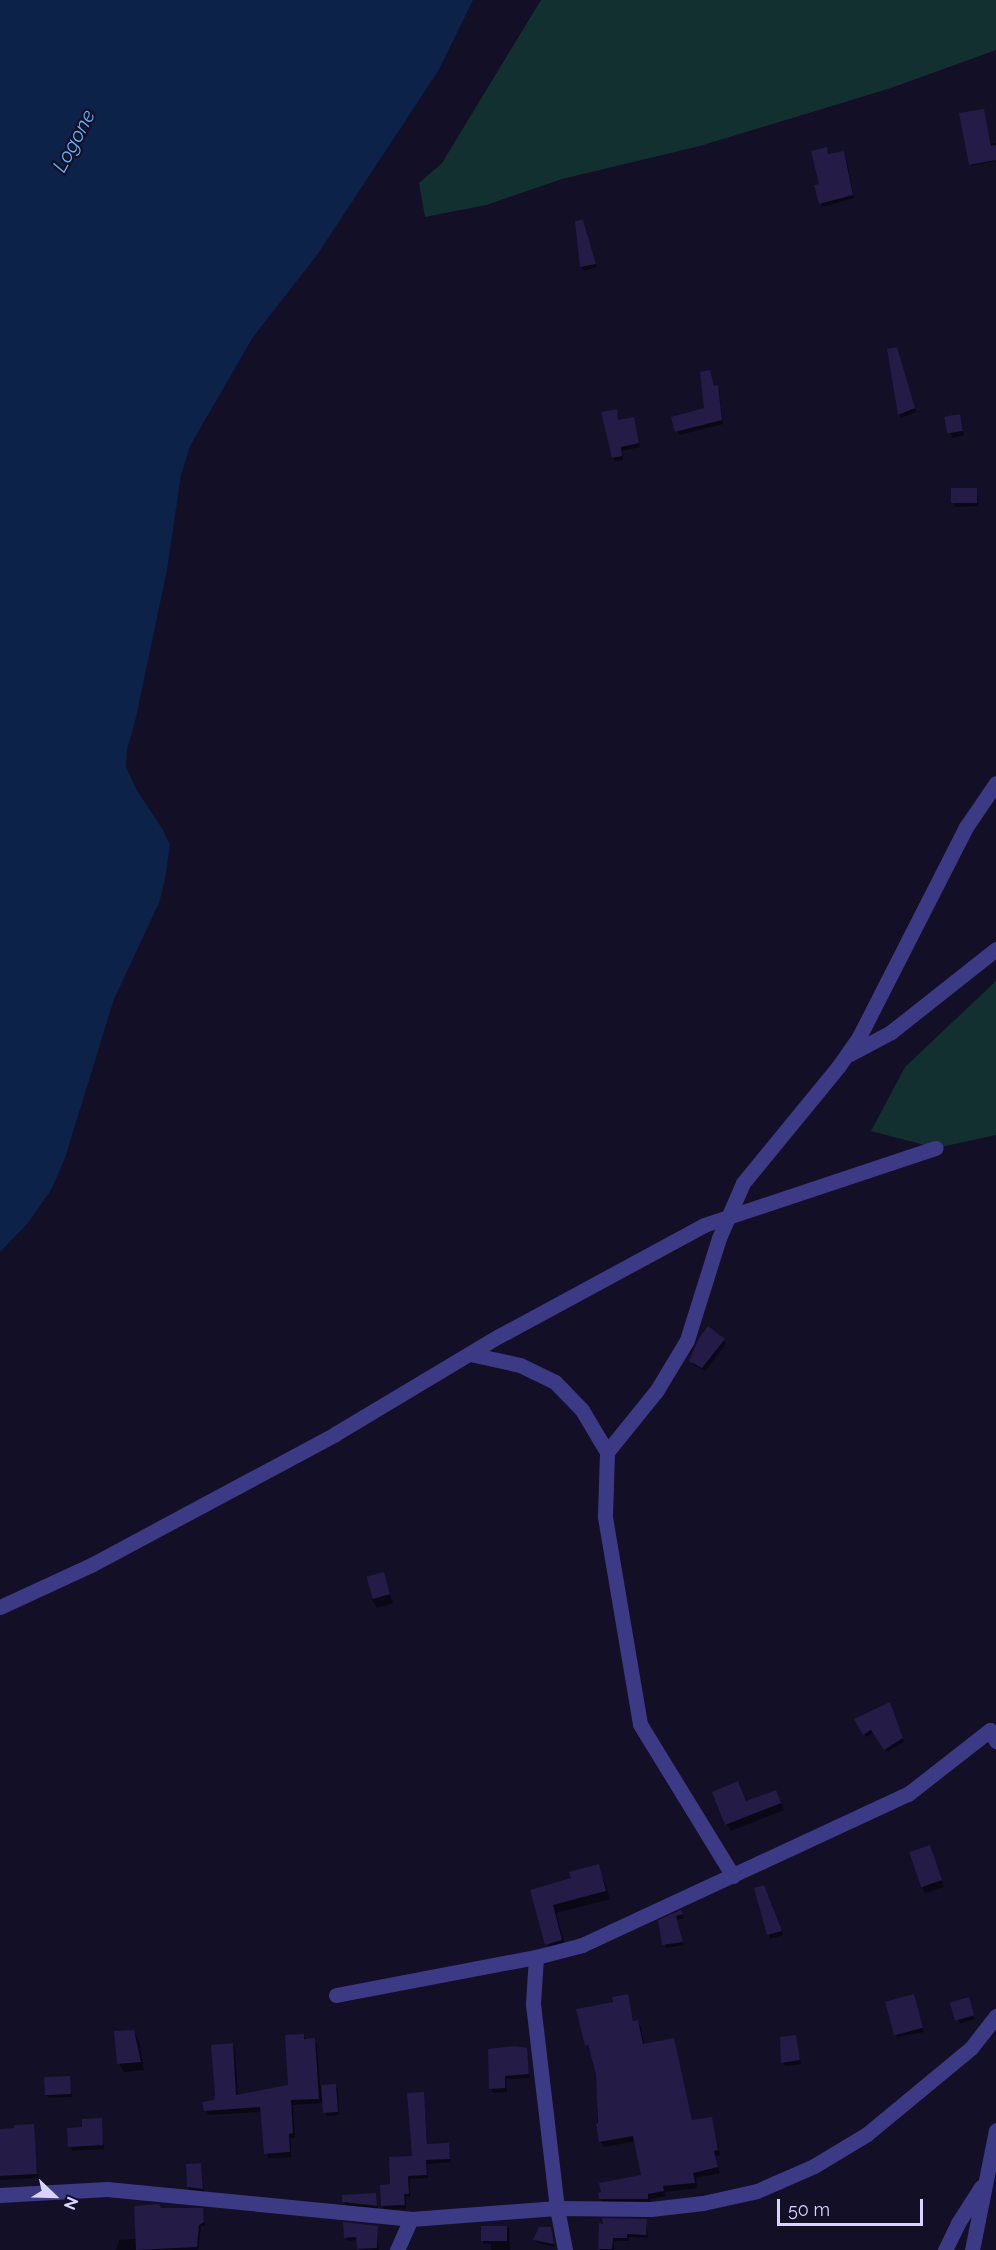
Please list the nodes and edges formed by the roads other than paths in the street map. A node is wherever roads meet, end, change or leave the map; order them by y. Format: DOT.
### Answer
graph roads {
  1 [pos="996,783"];
  2 [pos="996,950"];
  3 [pos="847,1055"];
  4 [pos="936,1148"];
  5 [pos="727,1216"];
  6 [pos="470,1354"];
  7 [pos="607,1452"];
  8 [pos="0,1607"];
  9 [pos="996,1741"];
  10 [pos="733,1876"];
  11 [pos="536,1957"];
  12 [pos="336,1995"];
  13 [pos="996,2016"];
  14 [pos="996,2130"];
  15 [pos="986,2180"];
  16 [pos="0,2195"];
  17 [pos="557,2208"];
  18 [pos="411,2219"];
  19 [pos="397,2250"];
  20 [pos="565,2250"];
  21 [pos="945,2250"];
  22 [pos="972,2250"];
  1 -- 3 [label="street"];
  2 -- 3 [label="street"];
  3 -- 5 [label="street"];
  4 -- 5 [label="street"];
  5 -- 6 [label="street"];
  5 -- 7 [label="street"];
  6 -- 7 [label="street"];
  6 -- 8 [label="street"];
  7 -- 10 [label="street"];
  9 -- 10 [label="street"];
  10 -- 11 [label="street"];
  11 -- 12 [label="street"];
  11 -- 17 [label="street"];
  13 -- 17 [label="street"];
  14 -- 15 [label="street"];
  15 -- 21 [label="street"];
  15 -- 22 [label="street"];
  16 -- 18 [label="street"];
  17 -- 18 [label="street"];
  17 -- 20 [label="street"];
  18 -- 19 [label="street"];
}
